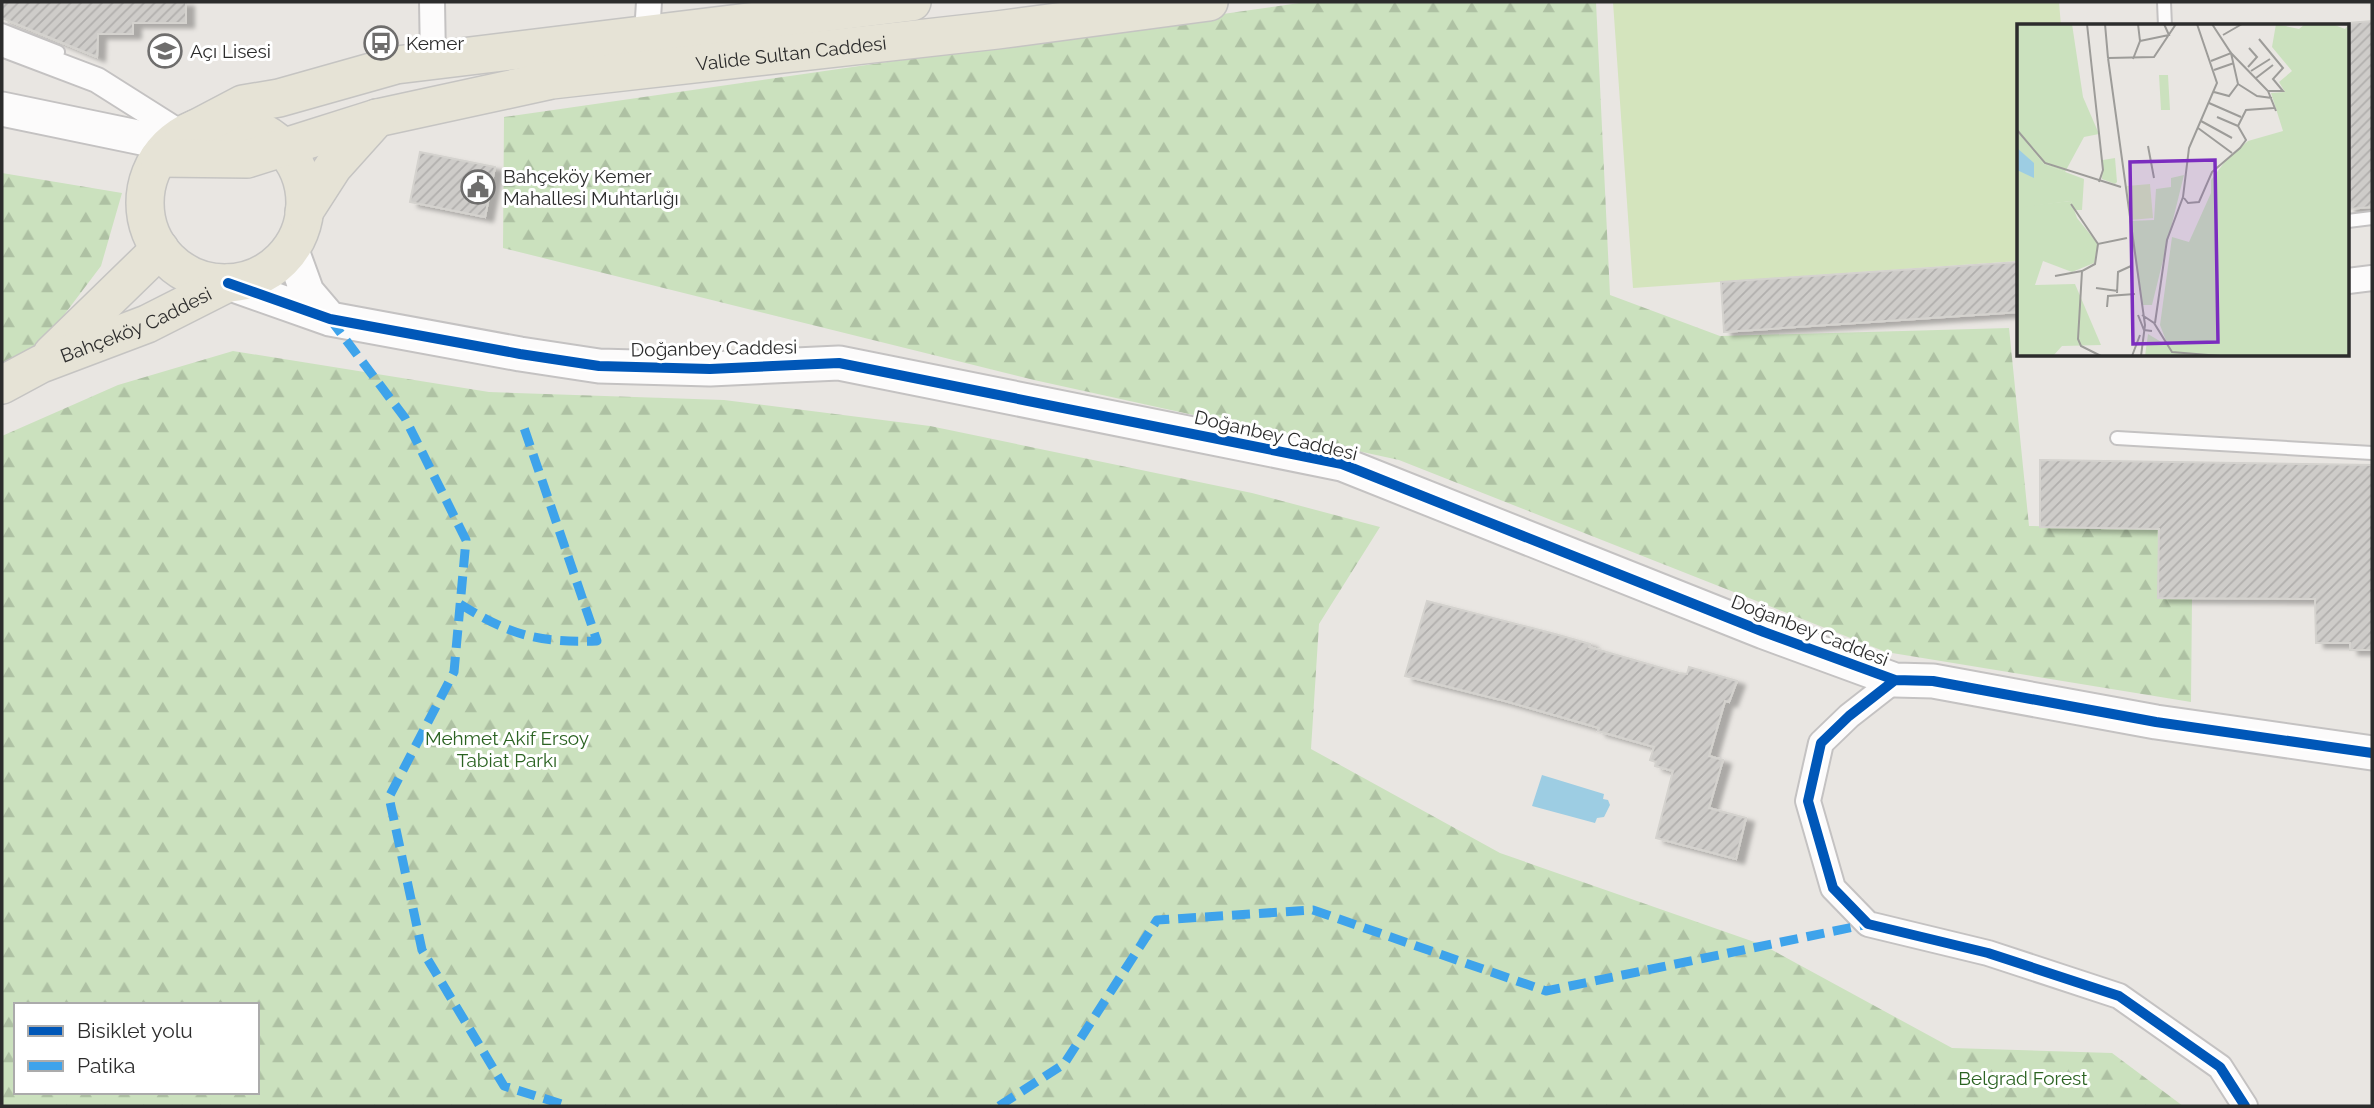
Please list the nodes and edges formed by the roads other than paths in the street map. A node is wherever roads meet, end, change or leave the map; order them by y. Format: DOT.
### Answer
graph roads {
  1 [pos="432,2"];
  2 [pos="912,2"];
  3 [pos="1209,2"];
  4 [pos="2164,2"];
  5 [pos="648,18"];
  6 [pos="2165,24"];
  7 [pos="2,30"];
  8 [pos="2,44"];
  9 [pos="2,55"];
  10 [pos="433,60"];
  11 [pos="105,86"];
  12 [pos="2,109"];
  13 [pos="377,118"];
  14 [pos="2,131"];
  15 [pos="178,149"];
  16 [pos="284,149"];
  17 [pos="304,212"];
  18 [pos="2372,218"];
  19 [pos="2350,221"];
  20 [pos="291,248"];
  21 [pos="160,249"];
  22 [pos="2372,278"];
  23 [pos="2350,281"];
  24 [pos="228,283"];
  25 [pos="330,319"];
  26 [pos="41,364"];
  27 [pos="2,384"];
  28 [pos="2117,438"];
  29 [pos="2372,453"];
  30 [pos="1895,680"];
  31 [pos="2372,753"];
  32 [pos="2245,1106"];
  1 -- 10 [label="street"];
  2 -- 5 [label="main road, Valide Sultan Caddesi"];
  3 -- 13 [label="main road, Valide Sultan Caddesi"];
  4 -- 6 [label="lane"];
  5 -- 10 [label="main road, Valide Sultan Caddesi"];
  7 -- 11 [label="lane"];
  8 -- 11 [label="street"];
  9 -- 11 [label="street"];
  10 -- 15 [label="main road, Valide Sultan Caddesi"];
  11 -- 15 [label="street"];
  12 -- 15 [label="street"];
  13 -- 16 [label="main road, Valide Sultan Caddesi"];
  13 -- 17 [label="main road"];
  14 -- 15 [label="street"];
  15 -- 16 [label="main road"];
  15 -- 21 [label="main road"];
  16 -- 17 [label="main road"];
  17 -- 20 [label="main road"];
  18 -- 19 [label="lane"];
  20 -- 24 [label="main road"];
  20 -- 25 [label="street"];
  21 -- 24 [label="main road"];
  21 -- 26 [label="main road, Bahçeköy Caddesi"];
  22 -- 23 [label="street"];
  24 -- 25 [label="street, Doğanbey Caddesi"];
  24 -- 26 [label="main road, Bahçeköy Caddesi"];
  25 -- 30 [label="street, Doğanbey Caddesi"];
  26 -- 27 [label="main road, Bahçeköy Caddesi"];
  28 -- 29 [label="lane"];
  30 -- 31 [label="street, Doğanbey Caddesi"];
  30 -- 32 [label="street"];
}
